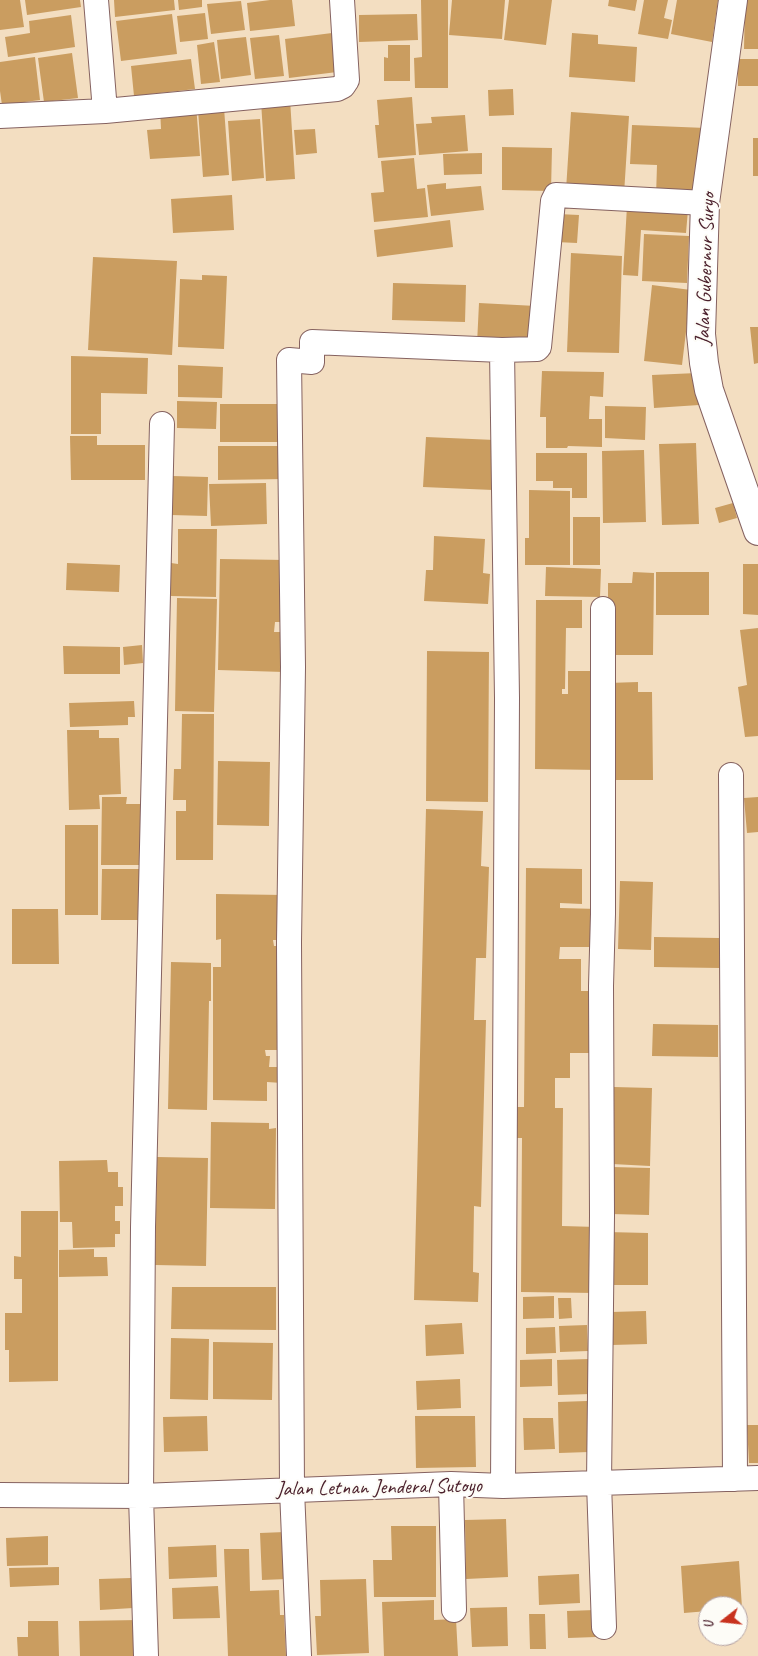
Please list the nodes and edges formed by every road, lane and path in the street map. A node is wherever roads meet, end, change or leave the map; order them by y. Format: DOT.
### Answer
graph roads {
  1 [pos="96,0"];
  2 [pos="342,0"];
  3 [pos="733,0"];
  4 [pos="105,111"];
  5 [pos="0,116"];
  6 [pos="706,202"];
  7 [pos="502,350"];
  8 [pos="162,424"];
  9 [pos="758,531"];
  10 [pos="603,609"];
  11 [pos="731,775"];
  12 [pos="758,1478"];
  13 [pos="735,1479"];
  14 [pos="599,1483"];
  15 [pos="450,1484"];
  16 [pos="502,1486"];
  17 [pos="292,1490"];
  18 [pos="0,1495"];
  19 [pos="141,1496"];
  20 [pos="454,1610"];
  21 [pos="604,1626"];
  22 [pos="146,1656"];
  23 [pos="300,1656"];
  1 -- 4 [label="street"];
  2 -- 4 [label="street"];
  3 -- 6 [label="main road, Jalan Gubernur Suryo"];
  4 -- 5 [label="street"];
  6 -- 7 [label="street"];
  6 -- 9 [label="main road, Jalan Gubernur Suryo"];
  7 -- 16 [label="street"];
  7 -- 17 [label="street"];
  8 -- 19 [label="street"];
  10 -- 14 [label="street"];
  11 -- 13 [label="street"];
  12 -- 13 [label="street, Jalan Letnan Jenderal Sutoyo"];
  13 -- 14 [label="street, Jalan Letnan Jenderal Sutoyo"];
  14 -- 16 [label="street, Jalan Letnan Jenderal Sutoyo"];
  14 -- 21 [label="street"];
  15 -- 16 [label="street, Jalan Letnan Jenderal Sutoyo"];
  15 -- 17 [label="street, Jalan Letnan Jenderal Sutoyo"];
  15 -- 20 [label="street"];
  17 -- 19 [label="street, Jalan Letnan Jenderal Sutoyo"];
  17 -- 23 [label="street"];
  18 -- 19 [label="street, Jalan Letnan Jenderal Sutoyo"];
  19 -- 22 [label="street"];
}
